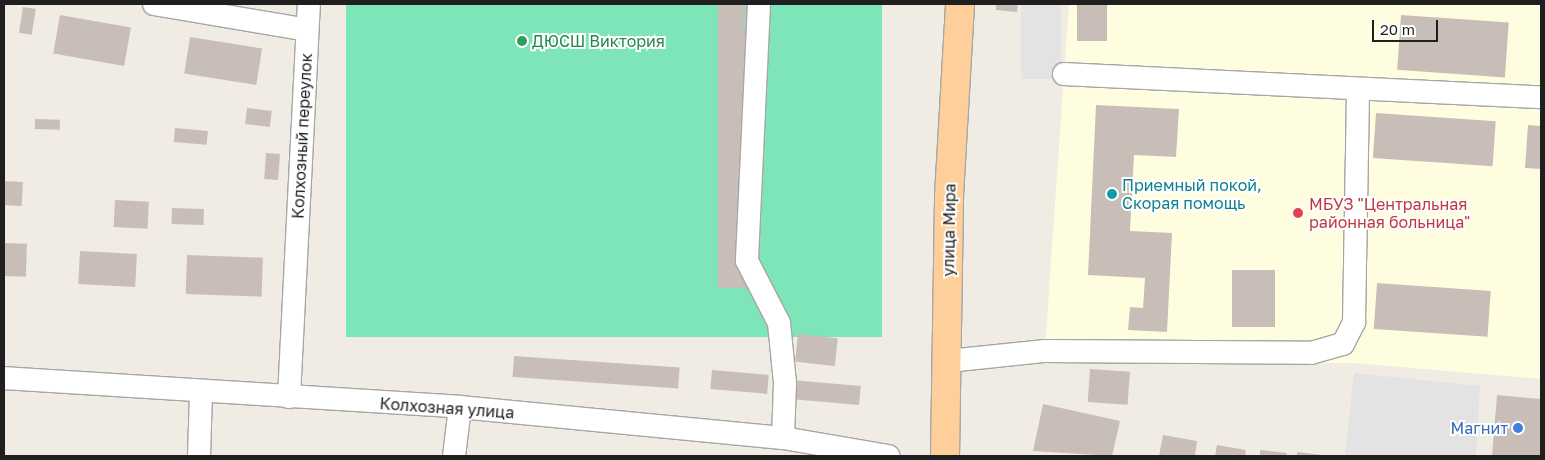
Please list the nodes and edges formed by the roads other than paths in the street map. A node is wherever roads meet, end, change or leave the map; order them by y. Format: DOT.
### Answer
graph roads {
  1 [pos="154,4"];
  2 [pos="309,4"];
  3 [pos="759,4"];
  4 [pos="960,4"];
  5 [pos="307,30"];
  6 [pos="1064,74"];
  7 [pos="1358,89"];
  8 [pos="1541,97"];
  9 [pos="948,361"];
  10 [pos="4,378"];
  11 [pos="201,392"];
  12 [pos="289,398"];
  13 [pos="460,407"];
  14 [pos="783,438"];
  15 [pos="199,456"];
  16 [pos="454,456"];
  17 [pos="888,456"];
  18 [pos="945,456"];
  1 -- 5 [label="street, Колхозный переулок"];
  2 -- 5 [label="street"];
  3 -- 14 [label="street"];
  4 -- 9 [label="main road, улица Мира"];
  5 -- 12 [label="street, Колхозный переулок"];
  6 -- 7 [label="street"];
  7 -- 8 [label="street"];
  7 -- 9 [label="street"];
  9 -- 18 [label="main road, улица Мира"];
  10 -- 11 [label="street, Колхозная улица"];
  11 -- 12 [label="street, Колхозная улица"];
  11 -- 15 [label="street"];
  12 -- 13 [label="street, Колхозная улица"];
  13 -- 14 [label="street, Колхозная улица"];
  13 -- 16 [label="street"];
  14 -- 17 [label="street, Колхозная улица"];
}
